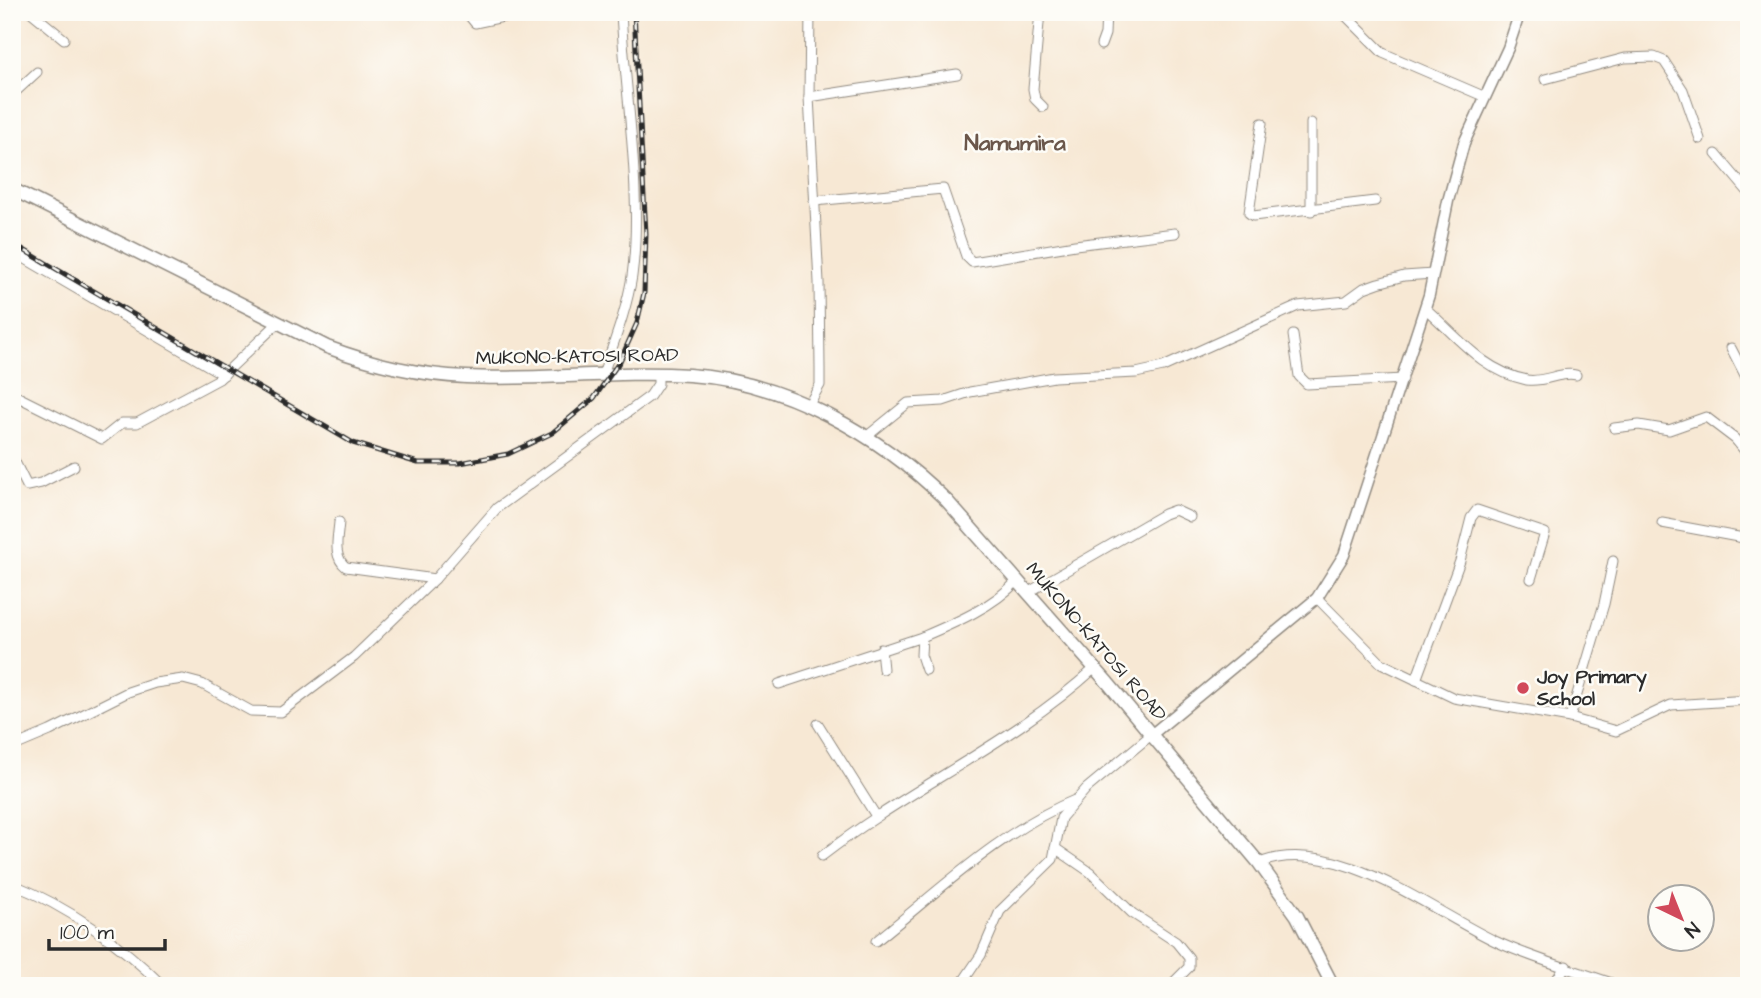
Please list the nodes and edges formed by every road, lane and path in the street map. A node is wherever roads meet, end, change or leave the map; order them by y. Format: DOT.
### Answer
graph roads {
  1 [pos="32,12"];
  2 [pos="466,12"];
  3 [pos="527,12"];
  4 [pos="621,12"];
  5 [pos="810,12"];
  6 [pos="1040,12"];
  7 [pos="1105,12"];
  8 [pos="1338,12"];
  9 [pos="1520,12"];
  10 [pos="64,39"];
  11 [pos="1101,45"];
  12 [pos="37,72"];
  13 [pos="957,74"];
  14 [pos="1545,79"];
  15 [pos="12,95"];
  16 [pos="1483,96"];
  17 [pos="808,97"];
  18 [pos="1043,107"];
  19 [pos="1262,123"];
  20 [pos="1311,123"];
  21 [pos="1700,139"];
  22 [pos="1716,154"];
  23 [pos="12,189"];
  24 [pos="1749,193"];
  25 [pos="814,201"];
  26 [pos="1375,201"];
  27 [pos="1311,211"];
  28 [pos="1175,233"];
  29 [pos="12,251"];
  30 [pos="1433,274"];
  31 [pos="1425,308"];
  32 [pos="278,323"];
  33 [pos="1293,335"];
  34 [pos="1731,348"];
  35 [pos="603,374"];
  36 [pos="658,374"];
  37 [pos="224,375"];
  38 [pos="1576,375"];
  39 [pos="1403,379"];
  40 [pos="1749,383"];
  41 [pos="12,394"];
  42 [pos="808,406"];
  43 [pos="1614,429"];
  44 [pos="866,437"];
  45 [pos="12,456"];
  46 [pos="1749,456"];
  47 [pos="74,466"];
  48 [pos="1190,517"];
  49 [pos="339,522"];
  50 [pos="1662,523"];
  51 [pos="1749,539"];
  52 [pos="1613,561"];
  53 [pos="435,579"];
  54 [pos="1531,579"];
  55 [pos="1018,580"];
  56 [pos="1029,592"];
  57 [pos="1317,598"];
  58 [pos="922,637"];
  59 [pos="881,649"];
  60 [pos="1095,668"];
  61 [pos="883,669"];
  62 [pos="926,670"];
  63 [pos="1416,680"];
  64 [pos="779,684"];
  65 [pos="1749,700"];
  66 [pos="1570,718"];
  67 [pos="818,724"];
  68 [pos="1151,734"];
  69 [pos="12,747"];
  70 [pos="1078,799"];
  71 [pos="876,816"];
  72 [pos="1055,848"];
  73 [pos="821,856"];
  74 [pos="1259,863"];
  75 [pos="12,884"];
  76 [pos="876,941"];
  77 [pos="1566,966"];
  78 [pos="1749,983"];
  79 [pos="163,986"];
  80 [pos="960,986"];
  81 [pos="1170,986"];
  82 [pos="1333,986"];
  83 [pos="1552,986"];
  84 [pos="1620,986"];
  85 [pos="1741,986"];
  1 -- 10 [label="street"];
  2 -- 3 [label="street"];
  4 -- 35 [label="street"];
  5 -- 17 [label="street"];
  6 -- 18 [label="street"];
  7 -- 11 [label="street"];
  8 -- 16 [label="street"];
  9 -- 16 [label="street"];
  12 -- 15 [label="street"];
  13 -- 17 [label="street"];
  14 -- 21 [label="street"];
  16 -- 30 [label="street"];
  17 -- 25 [label="street"];
  19 -- 27 [label="street"];
  20 -- 27 [label="street"];
  22 -- 24 [label="street"];
  23 -- 32 [label="main road, MUKONO-KATOSI ROAD"];
  25 -- 28 [label="street"];
  25 -- 42 [label="street"];
  26 -- 27 [label="street"];
  29 -- 37 [label="street"];
  30 -- 31 [label="street"];
  30 -- 44 [label="street"];
  31 -- 38 [label="street"];
  31 -- 39 [label="street"];
  32 -- 35 [label="main road, MUKONO-KATOSI ROAD"];
  32 -- 37 [label="street"];
  33 -- 39 [label="street"];
  34 -- 40 [label="street"];
  35 -- 36 [label="main road, MUKONO-KATOSI ROAD"];
  36 -- 42 [label="main road, MUKONO-KATOSI ROAD"];
  36 -- 53 [label="street"];
  37 -- 41 [label="street"];
  39 -- 57 [label="street"];
  42 -- 44 [label="main road, MUKONO-KATOSI ROAD"];
  43 -- 46 [label="street"];
  44 -- 55 [label="main road, MUKONO-KATOSI ROAD"];
  45 -- 47 [label="street"];
  48 -- 56 [label="street"];
  49 -- 53 [label="street"];
  50 -- 51 [label="street"];
  52 -- 66 [label="street"];
  53 -- 69 [label="street"];
  54 -- 63 [label="street"];
  55 -- 56 [label="main road, MUKONO-KATOSI ROAD"];
  55 -- 58 [label="street"];
  56 -- 60 [label="main road, MUKONO-KATOSI ROAD"];
  57 -- 63 [label="street"];
  57 -- 68 [label="street"];
  58 -- 59 [label="street"];
  58 -- 62 [label="street"];
  59 -- 61 [label="street"];
  59 -- 64 [label="street"];
  60 -- 68 [label="main road, MUKONO-KATOSI ROAD"];
  60 -- 71 [label="street"];
  63 -- 66 [label="street"];
  65 -- 66 [label="street"];
  67 -- 71 [label="street"];
  68 -- 70 [label="street"];
  68 -- 74 [label="main road, MUKONO-KATOSI ROAD"];
  70 -- 72 [label="street"];
  70 -- 76 [label="street"];
  71 -- 73 [label="street"];
  72 -- 80 [label="street"];
  72 -- 81 [label="street"];
  74 -- 77 [label="street"];
  74 -- 82 [label="main road, MUKONO-KATOSI ROAD"];
  75 -- 79 [label="street"];
  77 -- 83 [label="street"];
  77 -- 84 [label="street"];
  78 -- 85 [label="street"];
}
